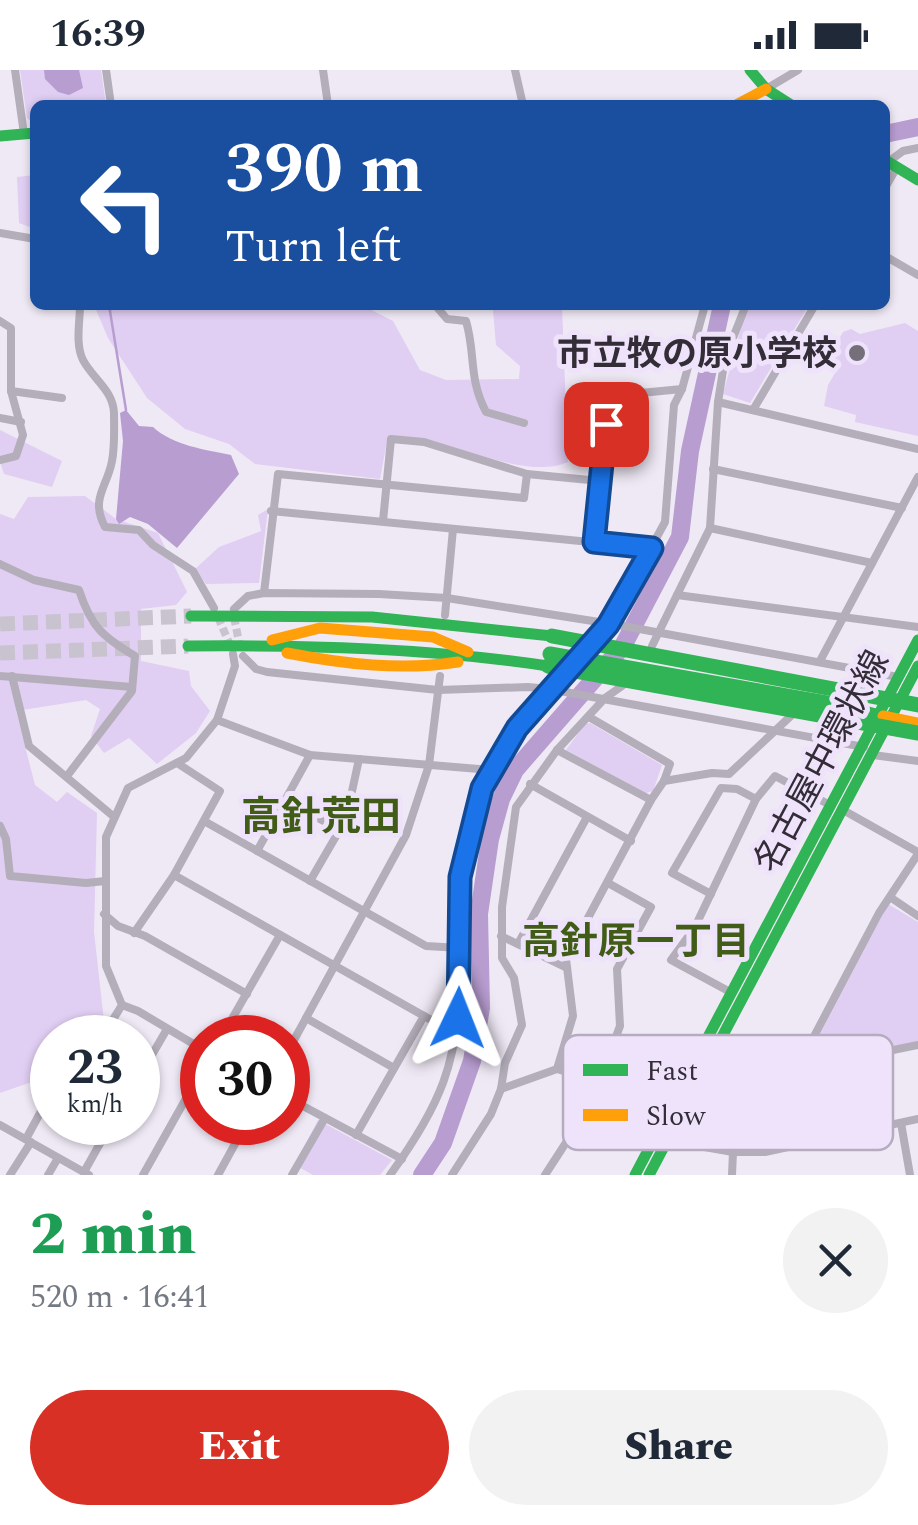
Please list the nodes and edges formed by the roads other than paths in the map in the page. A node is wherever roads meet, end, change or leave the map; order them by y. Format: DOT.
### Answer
graph roads {
  1 [pos="15,70"];
  2 [pos="106,70"];
  3 [pos="323,70"];
  4 [pos="515,70"];
  5 [pos="750,70"];
  6 [pos="798,70"];
  7 [pos="766,90"];
  8 [pos="110,100"];
  9 [pos="327,100"];
  10 [pos="522,100"];
  11 [pos="746,100"];
  12 [pos="783,100"];
  13 [pos="29,133"];
  14 [pos="0,136"];
  15 [pos="918,148"];
  16 [pos="890,163"];
  17 [pos="918,180"];
  18 [pos="0,233"];
  19 [pos="30,238"];
  20 [pos="890,259"];
  21 [pos="918,275"];
  22 [pos="80,310"];
  23 [pos="440,310"];
  24 [pos="704,310"];
  25 [pos="744,310"];
  26 [pos="812,310"];
  27 [pos="0,321"];
  28 [pos="682,389"];
  29 [pos="12,390"];
  30 [pos="62,398"];
  31 [pos="718,402"];
  32 [pos="752,410"];
  33 [pos="0,418"];
  34 [pos="21,422"];
  35 [pos="524,423"];
  36 [pos="918,449"];
  37 [pos="0,460"];
  38 [pos="713,469"];
  39 [pos="527,474"];
  40 [pos="918,477"];
  41 [pos="600,481"];
  42 [pos="387,485"];
  43 [pos="902,508"];
  44 [pos="272,511"];
  45 [pos="384,521"];
  46 [pos="453,528"];
  47 [pos="710,528"];
  48 [pos="594,542"];
  49 [pos="652,548"];
  50 [pos="872,563"];
  51 [pos="0,564"];
  52 [pos="264,593"];
  53 [pos="677,594"];
  54 [pos="447,598"];
  55 [pos="214,608"];
  56 [pos="234,609"];
  57 [pos="190,616"];
  58 [pos="447,618"];
  59 [pos="843,618"];
  60 [pos="613,625"];
  61 [pos="918,628"];
  62 [pos="654,632"];
  63 [pos="918,640"];
  64 [pos="188,646"];
  65 [pos="652,646"];
  66 [pos="550,650"];
  67 [pos="244,653"];
  68 [pos="820,662"];
  69 [pos="912,673"];
  70 [pos="0,676"];
  71 [pos="12,676"];
  72 [pos="440,676"];
  73 [pos="622,686"];
  74 [pos="132,687"];
  75 [pos="549,689"];
  76 [pos="438,690"];
  77 [pos="600,697"];
  78 [pos="806,704"];
  79 [pos="918,708"];
  80 [pos="889,712"];
  81 [pos="588,717"];
  82 [pos="216,720"];
  83 [pos="918,723"];
  84 [pos="778,729"];
  85 [pos="918,733"];
  86 [pos="556,750"];
  87 [pos="868,751"];
  88 [pos="310,754"];
  89 [pos="359,759"];
  90 [pos="918,761"];
  91 [pos="177,763"];
  92 [pos="429,764"];
  93 [pos="492,770"];
  94 [pos="67,776"];
  95 [pos="664,781"];
  96 [pos="530,784"];
  97 [pos="756,799"];
  98 [pos="285,800"];
  99 [pos="650,800"];
  100 [pos="837,808"];
  101 [pos="113,816"];
  102 [pos="587,817"];
  103 [pos="204,822"];
  104 [pos="0,826"];
  105 [pos="340,830"];
  106 [pos="631,841"];
  107 [pos="256,851"];
  108 [pos="918,853"];
  109 [pos="174,875"];
  110 [pos="105,881"];
  111 [pos="310,881"];
  112 [pos="608,883"];
  113 [pos="711,894"];
  114 [pos="890,897"];
  115 [pos="365,912"];
  116 [pos="104,914"];
  117 [pos="918,916"];
  118 [pos="134,933"];
  119 [pos="280,935"];
  120 [pos="501,936"];
  121 [pos="518,944"];
  122 [pos="460,948"];
  123 [pos="335,966"];
  124 [pos="567,968"];
  125 [pos="732,993"];
  126 [pos="247,994"];
  127 [pos="122,1006"];
  128 [pos="116,1015"];
  129 [pos="235,1015"];
  130 [pos="308,1015"];
  131 [pos="424,1016"];
  132 [pos="310,1020"];
  133 [pos="166,1029"];
  134 [pos="456,1034"];
  135 [pos="568,1035"];
  136 [pos="617,1035"];
  137 [pos="712,1035"];
  138 [pos="716,1035"];
  139 [pos="815,1035"];
  140 [pos="180,1036"];
  141 [pos="160,1040"];
  142 [pos="918,1045"];
  143 [pos="563,1050"];
  144 [pos="893,1050"];
  145 [pos="394,1068"];
  146 [pos="557,1069"];
  147 [pos="563,1071"];
  148 [pos="502,1089"];
  149 [pos="180,1109"];
  150 [pos="310,1110"];
  151 [pos="324,1118"];
  152 [pos="918,1119"];
  153 [pos="902,1123"];
  154 [pos="0,1125"];
  155 [pos="893,1125"];
  156 [pos="356,1134"];
  157 [pos="30,1137"];
  158 [pos="28,1141"];
  159 [pos="100,1145"];
  160 [pos="234,1145"];
  161 [pos="563,1147"];
  162 [pos="652,1150"];
  163 [pos="658,1150"];
  164 [pos="722,1150"];
  165 [pos="775,1150"];
  166 [pos="733,1152"];
  167 [pos="58,1158"];
  168 [pos="402,1159"];
  169 [pos="294,1172"];
  170 [pos="86,1174"];
  171 [pos="10,1175"];
  172 [pos="48,1175"];
  173 [pos="143,1175"];
  174 [pos="218,1175"];
  175 [pos="308,1175"];
  176 [pos="390,1175"];
  177 [pos="452,1175"];
  178 [pos="545,1175"];
  179 [pos="636,1175"];
  180 [pos="649,1175"];
  181 [pos="732,1175"];
  182 [pos="910,1175"];
  1 -- 13 [label="street"];
  2 -- 8 [label="street"];
  3 -- 9 [label="street"];
  4 -- 10 [label="street"];
  5 -- 7 [label="main road"];
  6 -- 7 [label="street"];
  7 -- 11 [label="main road"];
  7 -- 12 [label="main road"];
  13 -- 14 [label="main road"];
  15 -- 16 [label="street"];
  16 -- 17 [label="main road"];
  18 -- 19 [label="street"];
  20 -- 21 [label="street"];
  22 -- 55 [label="street"];
  23 -- 35 [label="street"];
  24 -- 28 [label="street"];
  25 -- 31 [label="street"];
  26 -- 32 [label="street"];
  27 -- 29 [label="street"];
  28 -- 41 [label="street"];
  28 -- 49 [label="street"];
  29 -- 30 [label="street"];
  29 -- 34 [label="street"];
  31 -- 32 [label="street"];
  31 -- 38 [label="street"];
  32 -- 36 [label="street"];
  33 -- 34 [label="street"];
  34 -- 37 [label="street"];
  38 -- 43 [label="street"];
  38 -- 47 [label="street"];
  39 -- 41 [label="street"];
  39 -- 42 [label="street"];
  39 -- 42 [label="street"];
  40 -- 43 [label="street"];
  41 -- 48 [label="street"];
  42 -- 44 [label="street"];
  42 -- 45 [label="street"];
  43 -- 50 [label="street"];
  44 -- 45 [label="street"];
  44 -- 52 [label="street"];
  45 -- 46 [label="street"];
  46 -- 48 [label="street"];
  46 -- 54 [label="street"];
  47 -- 50 [label="street"];
  47 -- 53 [label="street"];
  48 -- 49 [label="street"];
  49 -- 60 [label="street"];
  50 -- 59 [label="street"];
  51 -- 74 [label="street"];
  52 -- 54 [label="street"];
  52 -- 56 [label="street"];
  53 -- 59 [label="street"];
  53 -- 62 [label="street"];
  54 -- 58 [label="street"];
  54 -- 60 [label="street"];
  57 -- 58 [label="main road"];
  58 -- 66 [label="main road"];
  59 -- 61 [label="street"];
  59 -- 68 [label="street"];
  60 -- 62 [label="street"];
  60 -- 75 [label="street"];
  62 -- 65 [label="street"];
  62 -- 68 [label="street"];
  63 -- 69 [label="main road, 名古屋中環状線"];
  64 -- 67 [label="main road"];
  66 -- 67 [label="main road"];
  66 -- 79 [label="main road, bridge"];
  66 -- 80 [label="main road, bridge"];
  66 -- 85 [label="main road, bridge"];
  67 -- 76 [label="street"];
  67 -- 82 [label="street"];
  68 -- 69 [label="street"];
  69 -- 80 [label="main road, 名古屋中環状線"];
  70 -- 71 [label="street"];
  71 -- 74 [label="street"];
  71 -- 94 [label="street"];
  72 -- 76 [label="street"];
  73 -- 77 [label="street"];
  74 -- 94 [label="street"];
  75 -- 76 [label="street"];
  75 -- 77 [label="street"];
  75 -- 93 [label="street"];
  76 -- 92 [label="street"];
  77 -- 81 [label="street"];
  77 -- 84 [label="street"];
  78 -- 84 [label="street"];
  79 -- 80 [label="main road"];
  80 -- 83 [label="main road"];
  80 -- 87 [label="main road, 名古屋中環状線"];
  81 -- 86 [label="street"];
  81 -- 95 [label="street"];
  82 -- 88 [label="street"];
  82 -- 91 [label="street"];
  84 -- 87 [label="street"];
  84 -- 95 [label="street"];
  86 -- 96 [label="street"];
  86 -- 99 [label="street"];
  87 -- 90 [label="street"];
  87 -- 100 [label="main road, 名古屋中環状線"];
  88 -- 89 [label="street"];
  88 -- 98 [label="street"];
  89 -- 92 [label="street"];
  89 -- 105 [label="street"];
  91 -- 101 [label="street"];
  91 -- 103 [label="street"];
  92 -- 93 [label="street"];
  92 -- 115 [label="street"];
  93 -- 122 [label="street"];
  94 -- 101 [label="street"];
  95 -- 99 [label="street"];
  96 -- 102 [label="street"];
  96 -- 120 [label="street"];
  97 -- 100 [label="street"];
  97 -- 113 [label="street"];
  97 -- 113 [label="street"];
  98 -- 105 [label="street"];
  98 -- 107 [label="street"];
  99 -- 106 [label="street"];
  100 -- 108 [label="street"];
  100 -- 125 [label="main road, 名古屋中環状線"];
  100 -- 138 [label="main road, 名古屋中環状線"];
  101 -- 110 [label="street"];
  102 -- 106 [label="street"];
  102 -- 121 [label="street"];
  103 -- 107 [label="street"];
  103 -- 109 [label="street"];
  104 -- 110 [label="street"];
  105 -- 111 [label="street"];
  106 -- 112 [label="street"];
  107 -- 111 [label="street"];
  108 -- 114 [label="street"];
  109 -- 118 [label="street"];
  109 -- 119 [label="street"];
  110 -- 116 [label="street"];
  111 -- 115 [label="street"];
  112 -- 124 [label="street"];
  112 -- 136 [label="street"];
  113 -- 125 [label="street"];
  114 -- 117 [label="street"];
  114 -- 139 [label="street"];
  115 -- 122 [label="street"];
  115 -- 123 [label="street"];
  116 -- 118 [label="street"];
  116 -- 127 [label="street"];
  118 -- 126 [label="street"];
  119 -- 123 [label="street"];
  119 -- 126 [label="street"];
  120 -- 121 [label="street"];
  120 -- 148 [label="street"];
  121 -- 124 [label="street"];
  122 -- 134 [label="street"];
  123 -- 130 [label="street"];
  123 -- 131 [label="street"];
  124 -- 135 [label="street"];
  125 -- 137 [label="main road, 名古屋中環状線"];
  126 -- 129 [label="street"];
  127 -- 128 [label="street"];
  127 -- 133 [label="street"];
  131 -- 134 [label="street"];
  131 -- 145 [label="street"];
  132 -- 145 [label="street"];
  133 -- 140 [label="street"];
  133 -- 141 [label="street"];
  134 -- 168 [label="street"];
  142 -- 144 [label="street"];
  143 -- 146 [label="street"];
  145 -- 156 [label="street"];
  146 -- 147 [label="street"];
  146 -- 148 [label="street"];
  148 -- 177 [label="street"];
  149 -- 173 [label="street"];
  150 -- 151 [label="street"];
  151 -- 156 [label="street"];
  151 -- 169 [label="street"];
  152 -- 153 [label="street"];
  153 -- 155 [label="street"];
  153 -- 182 [label="street"];
  154 -- 158 [label="street"];
  156 -- 168 [label="street"];
  157 -- 158 [label="street"];
  158 -- 167 [label="street"];
  158 -- 171 [label="street"];
  159 -- 170 [label="street"];
  160 -- 174 [label="street"];
  161 -- 178 [label="street"];
  162 -- 179 [label="main road, 名古屋中環状線"];
  163 -- 180 [label="main road, 名古屋中環状線"];
  164 -- 166 [label="street"];
  165 -- 166 [label="street"];
  166 -- 181 [label="street"];
  167 -- 170 [label="street"];
  167 -- 172 [label="street"];
  168 -- 176 [label="street"];
  169 -- 175 [label="street"];
}
